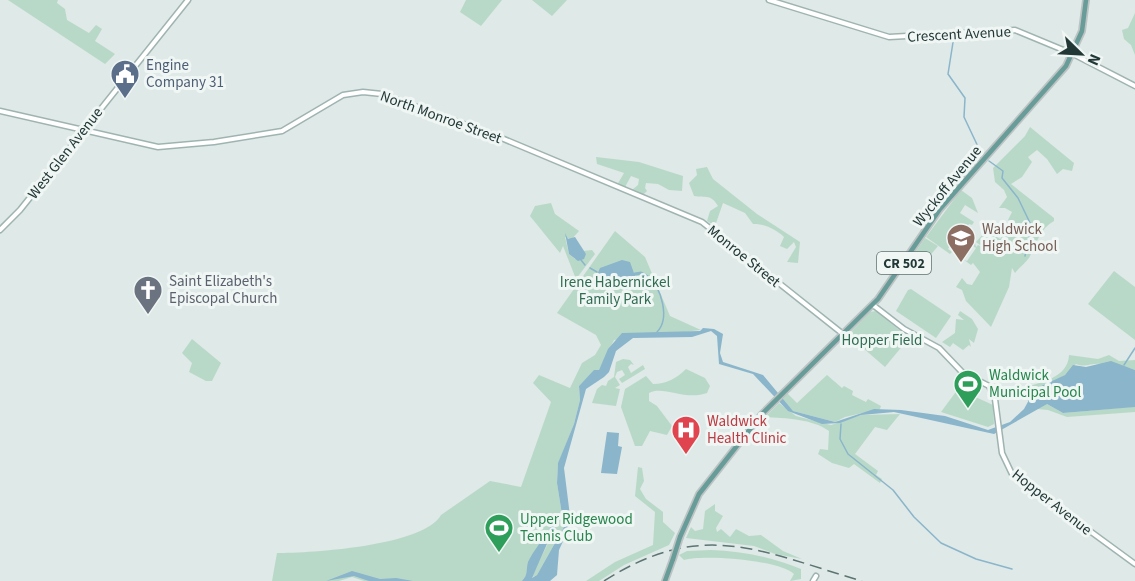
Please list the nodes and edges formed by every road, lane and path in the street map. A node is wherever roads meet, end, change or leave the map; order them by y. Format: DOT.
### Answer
graph roads {
  1 [pos="188,0"];
  2 [pos="769,0"];
  3 [pos="1086,0"];
  4 [pos="1073,54"];
  5 [pos="1135,86"];
  6 [pos="0,111"];
  7 [pos="83,130"];
  8 [pos="636,194"];
  9 [pos="0,230"];
  10 [pos="873,305"];
  11 [pos="843,334"];
  12 [pos="1135,564"];
  13 [pos="816,576"];
  14 [pos="665,581"];
  15 [pos="813,581"];
  1 -- 7 [label="main road, West Glen Avenue"];
  2 -- 4 [label="main road, Crescent Avenue"];
  3 -- 4 [label="main road, Wyckoff Avenue / CR 502"];
  4 -- 5 [label="main road, Crescent Avenue"];
  4 -- 10 [label="main road, Wyckoff Avenue / CR 502"];
  6 -- 7 [label="main road, North Monroe Street"];
  7 -- 8 [label="main road, North Monroe Street"];
  7 -- 9 [label="main road, West Glen Avenue"];
  8 -- 11 [label="main road, Monroe Street"];
  10 -- 11 [label="main road, Wyckoff Avenue / CR 502"];
  10 -- 12 [label="main road, Hopper Avenue"];
  11 -- 14 [label="main road, Wyckoff Avenue / CR 502, bridge"];
  13 -- 15 [label="main road"];
}
